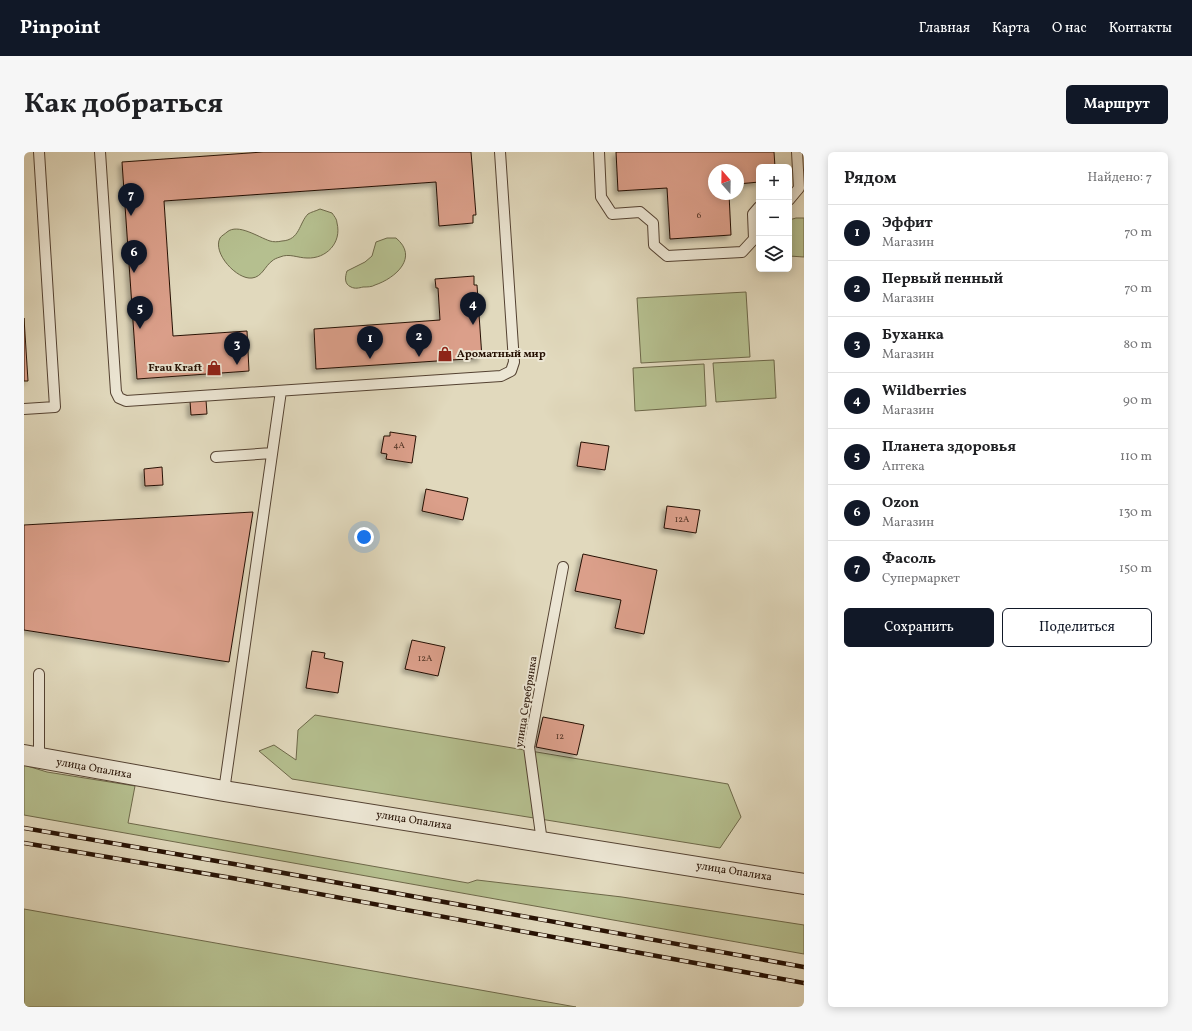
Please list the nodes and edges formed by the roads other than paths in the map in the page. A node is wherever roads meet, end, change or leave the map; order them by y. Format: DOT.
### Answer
graph roads {
  1 [pos="39,152"];
  2 [pos="100,152"];
  3 [pos="500,152"];
  4 [pos="598,152"];
  5 [pos="797,152"];
  6 [pos="792,196"];
  7 [pos="756,210"];
  8 [pos="281,391"];
  9 [pos="24,409"];
  10 [pos="272,453"];
  11 [pos="216,458"];
  12 [pos="562,567"];
  13 [pos="38,674"];
  14 [pos="31,757"];
  15 [pos="224,791"];
  16 [pos="542,842"];
  17 [pos="804,884"];
  1 -- 9 [label="lane"];
  2 -- 8 [label="lane"];
  3 -- 8 [label="lane"];
  4 -- 7 [label="lane"];
  5 -- 6 [label="lane"];
  8 -- 10 [label="lane"];
  10 -- 11 [label="lane"];
  10 -- 15 [label="lane"];
  12 -- 16 [label="lane, улица Серебрянка"];
  13 -- 14 [label="lane"];
  14 -- 15 [label="street, улица Опалиха"];
  15 -- 16 [label="street, улица Опалиха"];
  16 -- 17 [label="street, улица Опалиха"];
}
